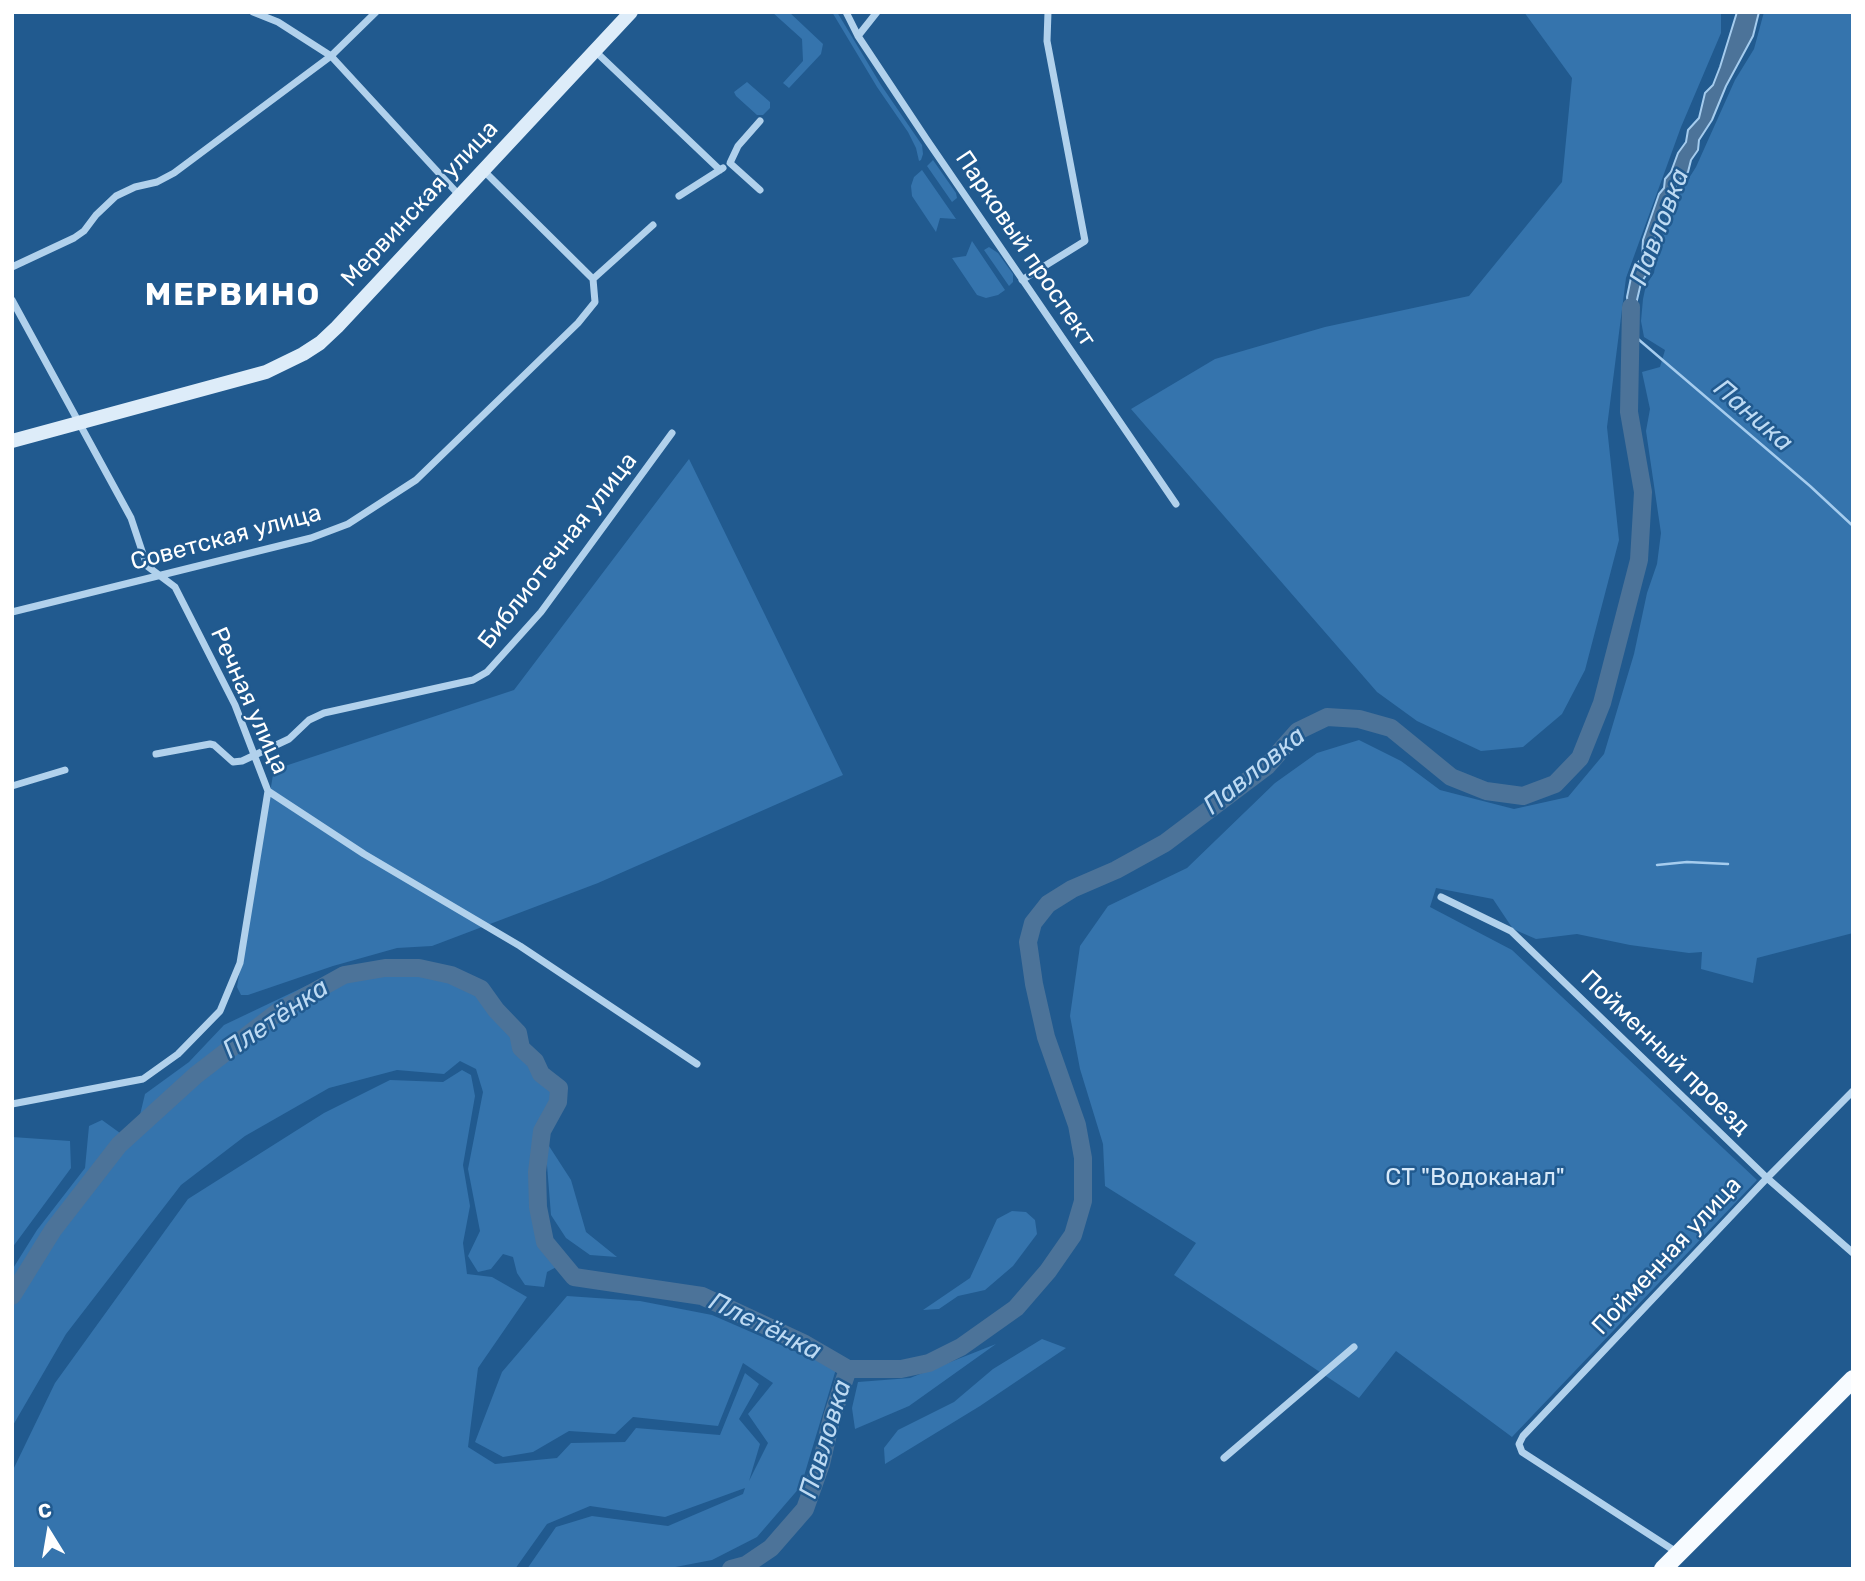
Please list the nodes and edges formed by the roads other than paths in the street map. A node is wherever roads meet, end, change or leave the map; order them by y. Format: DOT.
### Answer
graph roads {
  1 [pos="253,12"];
  2 [pos="376,12"];
  3 [pos="631,12"];
  4 [pos="846,12"];
  5 [pos="877,12"];
  6 [pos="1048,12"];
  7 [pos="858,36"];
  8 [pos="595,51"];
  9 [pos="331,57"];
  10 [pos="760,121"];
  11 [pos="730,163"];
  12 [pos="482,170"];
  13 [pos="720,170"];
  14 [pos="760,190"];
  15 [pos="459,195"];
  16 [pos="679,196"];
  17 [pos="653,225"];
  18 [pos="12,267"];
  19 [pos="593,279"];
  20 [pos="1023,280"];
  21 [pos="12,300"];
  22 [pos="78,424"];
  23 [pos="672,433"];
  24 [pos="12,441"];
  25 [pos="1176,504"];
  26 [pos="160,577"];
  27 [pos="12,612"];
  28 [pos="156,754"];
  29 [pos="255,756"];
  30 [pos="65,770"];
  31 [pos="12,786"];
  32 [pos="268,791"];
  33 [pos="1441,897"];
  34 [pos="697,1064"];
  35 [pos="1853,1091"];
  36 [pos="12,1104"];
  37 [pos="1767,1178"];
  38 [pos="1853,1253"];
  39 [pos="1354,1347"];
  40 [pos="1853,1379"];
  41 [pos="1224,1458"];
  42 [pos="1679,1553"];
  43 [pos="1662,1569"];
  1 -- 9 [label="street"];
  2 -- 9 [label="street"];
  3 -- 8 [label="street, Мервинская улица"];
  4 -- 7 [label="street, Парковый проспект"];
  5 -- 7 [label="street"];
  6 -- 20 [label="street"];
  7 -- 20 [label="street, Парковый проспект"];
  8 -- 12 [label="street, Мервинская улица"];
  8 -- 13 [label="street"];
  9 -- 15 [label="street"];
  9 -- 18 [label="street"];
  10 -- 11 [label="street"];
  11 -- 13 [label="street"];
  11 -- 14 [label="street"];
  12 -- 15 [label="street, Мервинская улица"];
  12 -- 19 [label="street"];
  13 -- 16 [label="street"];
  15 -- 22 [label="street, Мервинская улица"];
  17 -- 19 [label="street"];
  19 -- 26 [label="street, Советская улица"];
  20 -- 25 [label="street, Парковый проспект"];
  21 -- 22 [label="street, Речная улица"];
  22 -- 24 [label="street, Мервинская улица"];
  22 -- 26 [label="street, Речная улица"];
  23 -- 29 [label="street, Библиотечная улица"];
  26 -- 27 [label="street, Советская улица"];
  26 -- 29 [label="street, Речная улица"];
  28 -- 29 [label="street"];
  29 -- 32 [label="street, Речная улица"];
  30 -- 31 [label="street"];
  32 -- 34 [label="street"];
  32 -- 36 [label="street, Речная улица"];
  33 -- 37 [label="street, Пойменный проезд"];
  35 -- 37 [label="street, Пойменная улица"];
  37 -- 38 [label="street, Пойменный проезд"];
  37 -- 42 [label="street, Пойменная улица"];
  39 -- 41 [label="street"];
  40 -- 42 [label="main road"];
  42 -- 43 [label="main road"];
}
